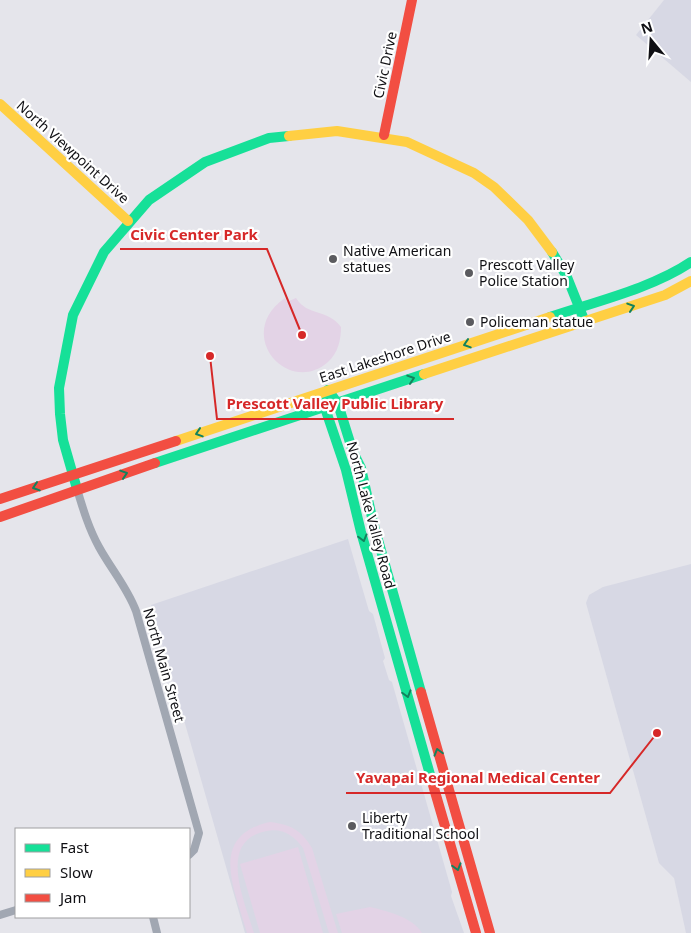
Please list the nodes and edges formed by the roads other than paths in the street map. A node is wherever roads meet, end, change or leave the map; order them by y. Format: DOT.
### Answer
graph roads {
  1 [pos="412,0"];
  2 [pos="0,104"];
  3 [pos="384,135"];
  4 [pos="128,221"];
  5 [pos="691,262"];
  6 [pos="691,281"];
  7 [pos="580,306"];
  8 [pos="585,322"];
  9 [pos="328,390"];
  10 [pos="338,404"];
  11 [pos="325,408"];
  12 [pos="72,475"];
  13 [pos="77,490"];
  14 [pos="0,499"];
  15 [pos="0,517"];
  16 [pos="190,854"];
  17 [pos="15,910"];
  18 [pos="0,915"];
  19 [pos="152,918"];
  20 [pos="157,933"];
  21 [pos="476,933"];
  22 [pos="490,933"];
  1 -- 3 [label="street, Civic Drive"];
  2 -- 4 [label="street, North Viewpoint Drive"];
  3 -- 4 [label="street"];
  3 -- 7 [label="street"];
  4 -- 12 [label="street"];
  5 -- 7 [label="street, East Lakeshore Drive"];
  8 -- 6 [label="street, one-way"];
  7 -- 8 [label="street"];
  7 -- 9 [label="street, East Lakeshore Drive, one-way"];
  10 -- 8 [label="street, one-way"];
  9 -- 10 [label="street, North Lake Valley Road"];
  9 -- 11 [label="street, North Lake Valley Road"];
  9 -- 12 [label="street, East Lakeshore Drive, one-way"];
  10 -- 11 [label="street"];
  22 -- 10 [label="street, North Lake Valley Road, one-way"];
  13 -- 11 [label="street, one-way"];
  11 -- 21 [label="street, North Lake Valley Road, one-way"];
  12 -- 13 [label="street"];
  12 -- 14 [label="street, East Lakeshore Drive, one-way"];
  13 -- 15 [label="street"];
  13 -- 16 [label="street, North Main Street"];
  17 -- 18 [label="street"];
  19 -- 20 [label="street"];
}
